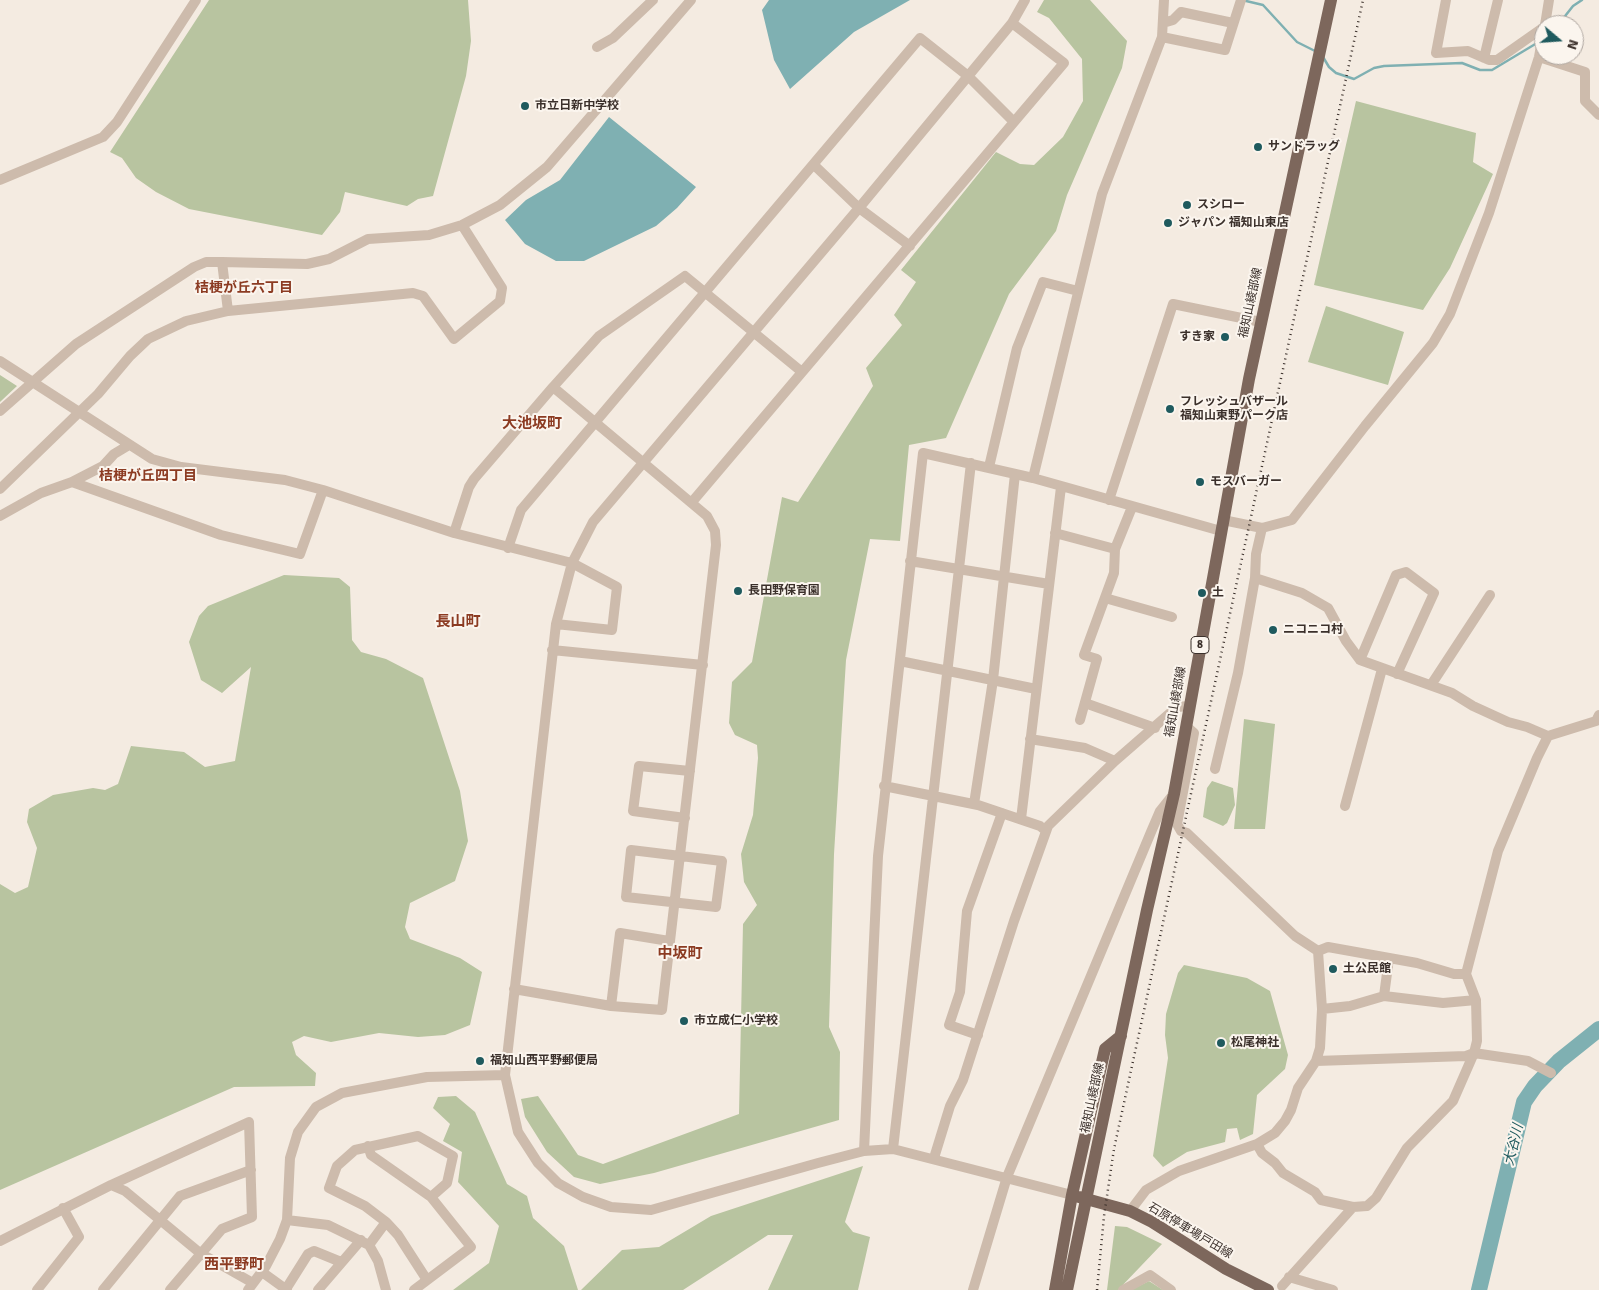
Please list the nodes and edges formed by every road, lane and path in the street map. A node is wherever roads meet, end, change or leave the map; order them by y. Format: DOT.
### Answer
graph roads {
  1 [pos="196,0"];
  2 [pos="653,0"];
  3 [pos="691,0"];
  4 [pos="1025,0"];
  5 [pos="1164,0"];
  6 [pos="1240,0"];
  7 [pos="1331,0"];
  8 [pos="1446,0"];
  9 [pos="1498,0"];
  10 [pos="1549,0"];
  11 [pos="1546,15"];
  12 [pos="1012,23"];
  13 [pos="1163,23"];
  14 [pos="1233,23"];
  15 [pos="1534,35"];
  16 [pos="1162,37"];
  17 [pos="597,47"];
  18 [pos="1484,58"];
  19 [pos="1536,65"];
  20 [pos="1568,65"];
  21 [pos="968,76"];
  22 [pos="1599,115"];
  23 [pos="1013,121"];
  24 [pos="814,165"];
  25 [pos="0,180"];
  26 [pos="859,208"];
  27 [pos="462,225"];
  28 [pos="910,246"];
  29 [pos="222,262"];
  30 [pos="1078,290"];
  31 [pos="706,292"];
  32 [pos="228,311"];
  33 [pos="1261,322"];
  34 [pos="753,333"];
  35 [pos="0,361"];
  36 [pos="802,372"];
  37 [pos="553,387"];
  38 [pos="0,411"];
  39 [pos="596,422"];
  40 [pos="129,445"];
  41 [pos="971,463"];
  42 [pos="643,464"];
  43 [pos="989,468"];
  44 [pos="1015,474"];
  45 [pos="1033,478"];
  46 [pos="72,482"];
  47 [pos="1061,487"];
  48 [pos="0,489"];
  49 [pos="323,490"];
  50 [pos="1109,500"];
  51 [pos="692,502"];
  52 [pos="1132,507"];
  53 [pos="0,516"];
  54 [pos="1222,526"];
  55 [pos="1262,528"];
  56 [pos="454,533"];
  57 [pos="1055,533"];
  58 [pos="508,548"];
  59 [pos="1115,549"];
  60 [pos="910,561"];
  61 [pos="572,564"];
  62 [pos="959,570"];
  63 [pos="1005,578"];
  64 [pos="1255,578"];
  65 [pos="1049,584"];
  66 [pos="1490,595"];
  67 [pos="1105,598"];
  68 [pos="1172,617"];
  69 [pos="556,624"];
  70 [pos="552,650"];
  71 [pos="1360,660"];
  72 [pos="900,661"];
  73 [pos="703,665"];
  74 [pos="1382,669"];
  75 [pos="946,671"];
  76 [pos="1397,674"];
  77 [pos="993,680"];
  78 [pos="1431,685"];
  79 [pos="1036,689"];
  80 [pos="1085,703"];
  81 [pos="1189,706"];
  82 [pos="1080,720"];
  83 [pos="1598,720"];
  84 [pos="1186,726"];
  85 [pos="1156,728"];
  86 [pos="1548,736"];
  87 [pos="1030,739"];
  88 [pos="1115,761"];
  89 [pos="1215,769"];
  90 [pos="690,771"];
  91 [pos="884,786"];
  92 [pos="1174,794"];
  93 [pos="933,796"];
  94 [pos="974,804"];
  95 [pos="1345,806"];
  96 [pos="1002,813"];
  97 [pos="685,818"];
  98 [pos="1022,819"];
  99 [pos="1046,832"];
  100 [pos="680,855"];
  101 [pos="674,903"];
  102 [pos="669,941"];
  103 [pos="1318,951"];
  104 [pos="1389,958"];
  105 [pos="1466,974"];
  106 [pos="514,989"];
  107 [pos="1384,996"];
  108 [pos="1476,1000"];
  109 [pos="611,1006"];
  110 [pos="1322,1009"];
  111 [pos="978,1035"];
  112 [pos="1120,1036"];
  113 [pos="1474,1053"];
  114 [pos="1316,1061"];
  115 [pos="1551,1073"];
  116 [pos="505,1075"];
  117 [pos="1256,1144"];
  118 [pos="368,1146"];
  119 [pos="893,1149"];
  120 [pos="864,1151"];
  121 [pos="934,1158"];
  122 [pos="251,1170"];
  123 [pos="1007,1177"];
  124 [pos="111,1185"];
  125 [pos="1075,1196"];
  126 [pos="431,1197"];
  127 [pos="1354,1207"];
  128 [pos="63,1208"];
  129 [pos="1126,1210"];
  130 [pos="160,1218"];
  131 [pos="286,1220"];
  132 [pos="386,1222"];
  133 [pos="0,1241"];
  134 [pos="365,1243"];
  135 [pos="200,1253"];
  136 [pos="341,1262"];
  137 [pos="262,1272"];
  138 [pos="1290,1277"];
  139 [pos="428,1280"];
  140 [pos="250,1286"];
  141 [pos="1282,1286"];
  142 [pos="37,1290"];
  143 [pos="103,1290"];
  144 [pos="170,1290"];
  145 [pos="286,1290"];
  146 [pos="318,1290"];
  147 [pos="386,1290"];
  148 [pos="414,1290"];
  149 [pos="973,1290"];
  150 [pos="1055,1290"];
  151 [pos="1067,1290"];
  152 [pos="1123,1290"];
  153 [pos="1171,1290"];
  154 [pos="1268,1290"];
  155 [pos="1333,1290"];
  1 -- 25 [label="street"];
  2 -- 17 [label="street"];
  3 -- 27 [label="street"];
  4 -- 12 [label="street"];
  5 -- 13 [label="street"];
  6 -- 14 [label="street"];
  7 -- 33 [label="main road, 福知山綾部線 / 8"];
  8 -- 18 [label="street"];
  9 -- 18 [label="street"];
  10 -- 11 [label="street"];
  12 -- 21 [label="street"];
  12 -- 23 [label="street"];
  13 -- 14 [label="street"];
  13 -- 16 [label="street"];
  14 -- 16 [label="street"];
  15 -- 18 [label="street"];
  16 -- 30 [label="street"];
  19 -- 55 [label="street"];
  20 -- 22 [label="street"];
  21 -- 23 [label="street"];
  21 -- 24 [label="street"];
  21 -- 26 [label="street"];
  23 -- 28 [label="street"];
  24 -- 26 [label="street"];
  24 -- 31 [label="street"];
  26 -- 28 [label="street"];
  26 -- 34 [label="street"];
  27 -- 29 [label="street"];
  27 -- 32 [label="street"];
  28 -- 36 [label="street"];
  29 -- 32 [label="street"];
  29 -- 38 [label="street"];
  30 -- 43 [label="street"];
  30 -- 45 [label="street"];
  31 -- 34 [label="street"];
  31 -- 37 [label="street"];
  31 -- 39 [label="street"];
  32 -- 48 [label="street"];
  33 -- 50 [label="street"];
  33 -- 54 [label="main road, 福知山綾部線 / 8"];
  34 -- 36 [label="street"];
  34 -- 42 [label="street"];
  35 -- 40 [label="street"];
  36 -- 51 [label="street"];
  37 -- 39 [label="street"];
  37 -- 56 [label="street"];
  39 -- 42 [label="street"];
  39 -- 58 [label="street"];
  40 -- 46 [label="street"];
  40 -- 49 [label="street"];
  41 -- 43 [label="street"];
  41 -- 60 [label="street"];
  41 -- 62 [label="street"];
  42 -- 51 [label="street"];
  42 -- 61 [label="street"];
  43 -- 44 [label="street"];
  44 -- 45 [label="street"];
  44 -- 63 [label="street"];
  45 -- 47 [label="street"];
  46 -- 49 [label="street"];
  46 -- 53 [label="street"];
  47 -- 50 [label="street"];
  47 -- 57 [label="street"];
  49 -- 56 [label="street"];
  50 -- 52 [label="street"];
  51 -- 73 [label="street"];
  52 -- 54 [label="street"];
  52 -- 59 [label="street"];
  54 -- 55 [label="street"];
  54 -- 81 [label="main road, 福知山綾部線 / 8"];
  55 -- 64 [label="street"];
  56 -- 58 [label="street"];
  57 -- 59 [label="street"];
  57 -- 65 [label="street"];
  58 -- 61 [label="street"];
  59 -- 67 [label="street"];
  60 -- 62 [label="street"];
  60 -- 72 [label="street"];
  61 -- 69 [label="street"];
  61 -- 69 [label="street"];
  62 -- 63 [label="street"];
  62 -- 75 [label="street"];
  63 -- 65 [label="street"];
  63 -- 77 [label="street"];
  64 -- 71 [label="street"];
  64 -- 89 [label="street"];
  65 -- 79 [label="street"];
  66 -- 78 [label="street"];
  67 -- 68 [label="street"];
  67 -- 80 [label="street"];
  69 -- 70 [label="street"];
  70 -- 73 [label="street"];
  70 -- 106 [label="street"];
  71 -- 74 [label="street"];
  71 -- 76 [label="street"];
  72 -- 75 [label="street"];
  72 -- 91 [label="street"];
  73 -- 90 [label="street"];
  74 -- 76 [label="street"];
  74 -- 95 [label="street"];
  75 -- 77 [label="street"];
  75 -- 93 [label="street"];
  76 -- 78 [label="street"];
  77 -- 79 [label="street"];
  77 -- 94 [label="street"];
  78 -- 86 [label="street"];
  79 -- 87 [label="street"];
  80 -- 82 [label="street"];
  80 -- 85 [label="street"];
  81 -- 84 [label="main road, 福知山綾部線 / 8"];
  81 -- 85 [label="street"];
  83 -- 86 [label="street"];
  84 -- 92 [label="main road, 福知山綾部線 / 8"];
  84 -- 103 [label="street"];
  85 -- 88 [label="street"];
  86 -- 105 [label="street"];
  87 -- 88 [label="street"];
  87 -- 98 [label="street"];
  88 -- 99 [label="street"];
  90 -- 97 [label="street"];
  90 -- 97 [label="street"];
  91 -- 93 [label="street"];
  91 -- 120 [label="street"];
  92 -- 112 [label="main road, 福知山綾部線 / 8"];
  92 -- 123 [label="street"];
  93 -- 94 [label="street"];
  93 -- 119 [label="street"];
  94 -- 96 [label="street"];
  96 -- 98 [label="street"];
  96 -- 111 [label="street"];
  97 -- 100 [label="street"];
  98 -- 99 [label="street"];
  99 -- 111 [label="street"];
  100 -- 101 [label="street"];
  100 -- 101 [label="street"];
  100 -- 101 [label="street"];
  101 -- 102 [label="street"];
  102 -- 109 [label="street"];
  102 -- 109 [label="street"];
  103 -- 104 [label="street"];
  103 -- 110 [label="street"];
  104 -- 105 [label="street"];
  104 -- 107 [label="street"];
  105 -- 108 [label="street"];
  106 -- 109 [label="street"];
  106 -- 116 [label="street"];
  107 -- 108 [label="street"];
  107 -- 110 [label="street"];
  108 -- 113 [label="street"];
  110 -- 114 [label="street"];
  111 -- 121 [label="street"];
  112 -- 125 [label="main road"];
  112 -- 151 [label="main road, 福知山綾部線 / 8"];
  113 -- 114 [label="street"];
  113 -- 115 [label="street"];
  113 -- 127 [label="street"];
  114 -- 117 [label="street"];
  116 -- 120 [label="street"];
  116 -- 131 [label="street"];
  117 -- 127 [label="street"];
  117 -- 129 [label="street"];
  118 -- 126 [label="street"];
  118 -- 126 [label="street"];
  118 -- 132 [label="street"];
  119 -- 120 [label="street"];
  119 -- 121 [label="street"];
  121 -- 123 [label="street"];
  122 -- 124 [label="street"];
  122 -- 130 [label="street"];
  122 -- 135 [label="street"];
  123 -- 125 [label="street"];
  123 -- 149 [label="street"];
  124 -- 128 [label="street"];
  124 -- 130 [label="street"];
  125 -- 129 [label="main road, 石原停車場戸田線"];
  125 -- 150 [label="main road"];
  126 -- 139 [label="street"];
  127 -- 138 [label="street"];
  128 -- 133 [label="street"];
  128 -- 142 [label="street"];
  129 -- 154 [label="main road, 石原停車場戸田線"];
  130 -- 135 [label="street"];
  130 -- 143 [label="street"];
  131 -- 134 [label="street"];
  131 -- 137 [label="street"];
  132 -- 134 [label="street"];
  132 -- 139 [label="street"];
  134 -- 136 [label="street"];
  134 -- 147 [label="street"];
  135 -- 140 [label="street"];
  135 -- 144 [label="street"];
  136 -- 145 [label="street"];
  136 -- 146 [label="street"];
  137 -- 140 [label="street"];
  137 -- 145 [label="street"];
  138 -- 141 [label="street"];
  138 -- 155 [label="street"];
  139 -- 148 [label="street"];
  152 -- 153 [label="street"];
}
